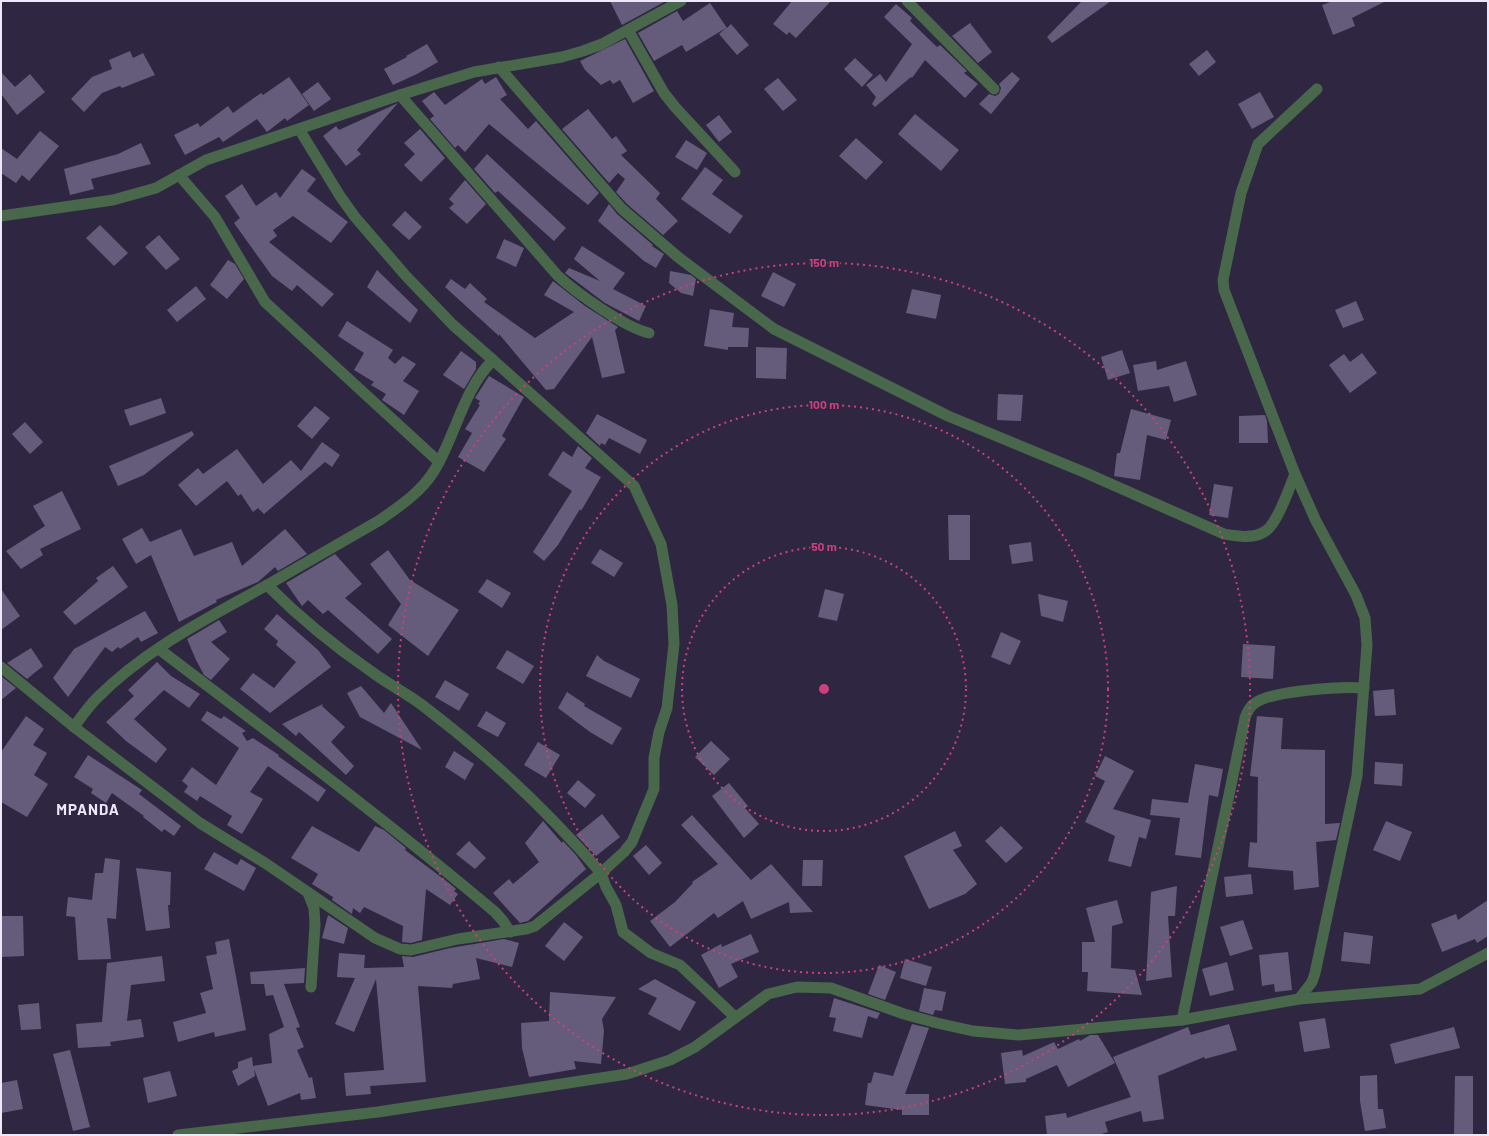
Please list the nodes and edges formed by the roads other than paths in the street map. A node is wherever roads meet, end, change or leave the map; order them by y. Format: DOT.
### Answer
graph roads {
  1 [pos="681,1"];
  2 [pos="907,1"];
  3 [pos="628,30"];
  4 [pos="499,67"];
  5 [pos="994,89"];
  6 [pos="1317,89"];
  7 [pos="400,95"];
  8 [pos="299,128"];
  9 [pos="735,172"];
  10 [pos="179,175"];
  11 [pos="1,216"];
  12 [pos="650,332"];
  13 [pos="493,360"];
  14 [pos="439,462"];
  15 [pos="1296,474"];
  16 [pos="267,585"];
  17 [pos="159,649"];
  18 [pos="1,667"];
  19 [pos="1364,688"];
  20 [pos="74,726"];
  21 [pos="601,873"];
  22 [pos="308,893"];
  23 [pos="510,932"];
  24 [pos="1488,954"];
  25 [pos="311,987"];
  26 [pos="1299,999"];
  27 [pos="735,1017"];
  28 [pos="1182,1020"];
  29 [pos="178,1135"];
  1 -- 3 [label="street"];
  2 -- 5 [label="street"];
  3 -- 4 [label="street"];
  3 -- 9 [label="street"];
  4 -- 7 [label="street"];
  4 -- 15 [label="street"];
  6 -- 15 [label="street"];
  7 -- 8 [label="street"];
  7 -- 12 [label="street"];
  8 -- 10 [label="street"];
  8 -- 13 [label="street"];
  10 -- 11 [label="street"];
  10 -- 14 [label="street"];
  13 -- 14 [label="street"];
  13 -- 21 [label="street"];
  14 -- 16 [label="street"];
  15 -- 19 [label="street"];
  16 -- 17 [label="street"];
  16 -- 21 [label="street"];
  17 -- 20 [label="street"];
  17 -- 23 [label="street"];
  18 -- 20 [label="street"];
  19 -- 26 [label="street"];
  19 -- 28 [label="street"];
  20 -- 22 [label="street"];
  21 -- 23 [label="street"];
  21 -- 27 [label="street"];
  22 -- 23 [label="street"];
  22 -- 25 [label="street"];
  24 -- 26 [label="street"];
  26 -- 28 [label="street"];
  27 -- 28 [label="street"];
  27 -- 29 [label="street"];
}
